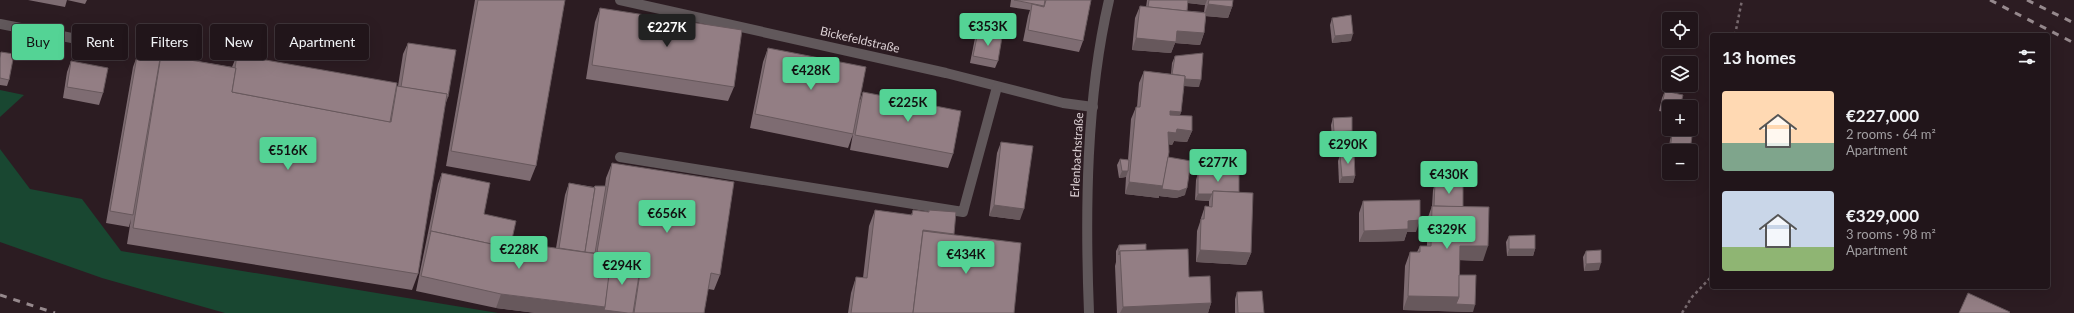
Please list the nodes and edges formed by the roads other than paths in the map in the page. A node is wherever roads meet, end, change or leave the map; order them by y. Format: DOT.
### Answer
graph roads {
  1 [pos="620,0"];
  2 [pos="1108,0"];
  3 [pos="0,24"];
  4 [pos="72,38"];
  5 [pos="997,86"];
  6 [pos="1093,107"];
  7 [pos="620,157"];
  8 [pos="1089,313"];
  1 -- 5 [label="street, Bickefeldstraße"];
  2 -- 6 [label="street, Erlenbachstraße"];
  3 -- 4 [label="street"];
  5 -- 6 [label="street, Bickefeldstraße"];
  5 -- 7 [label="street"];
  6 -- 8 [label="street, Erlenbachstraße"];
}
